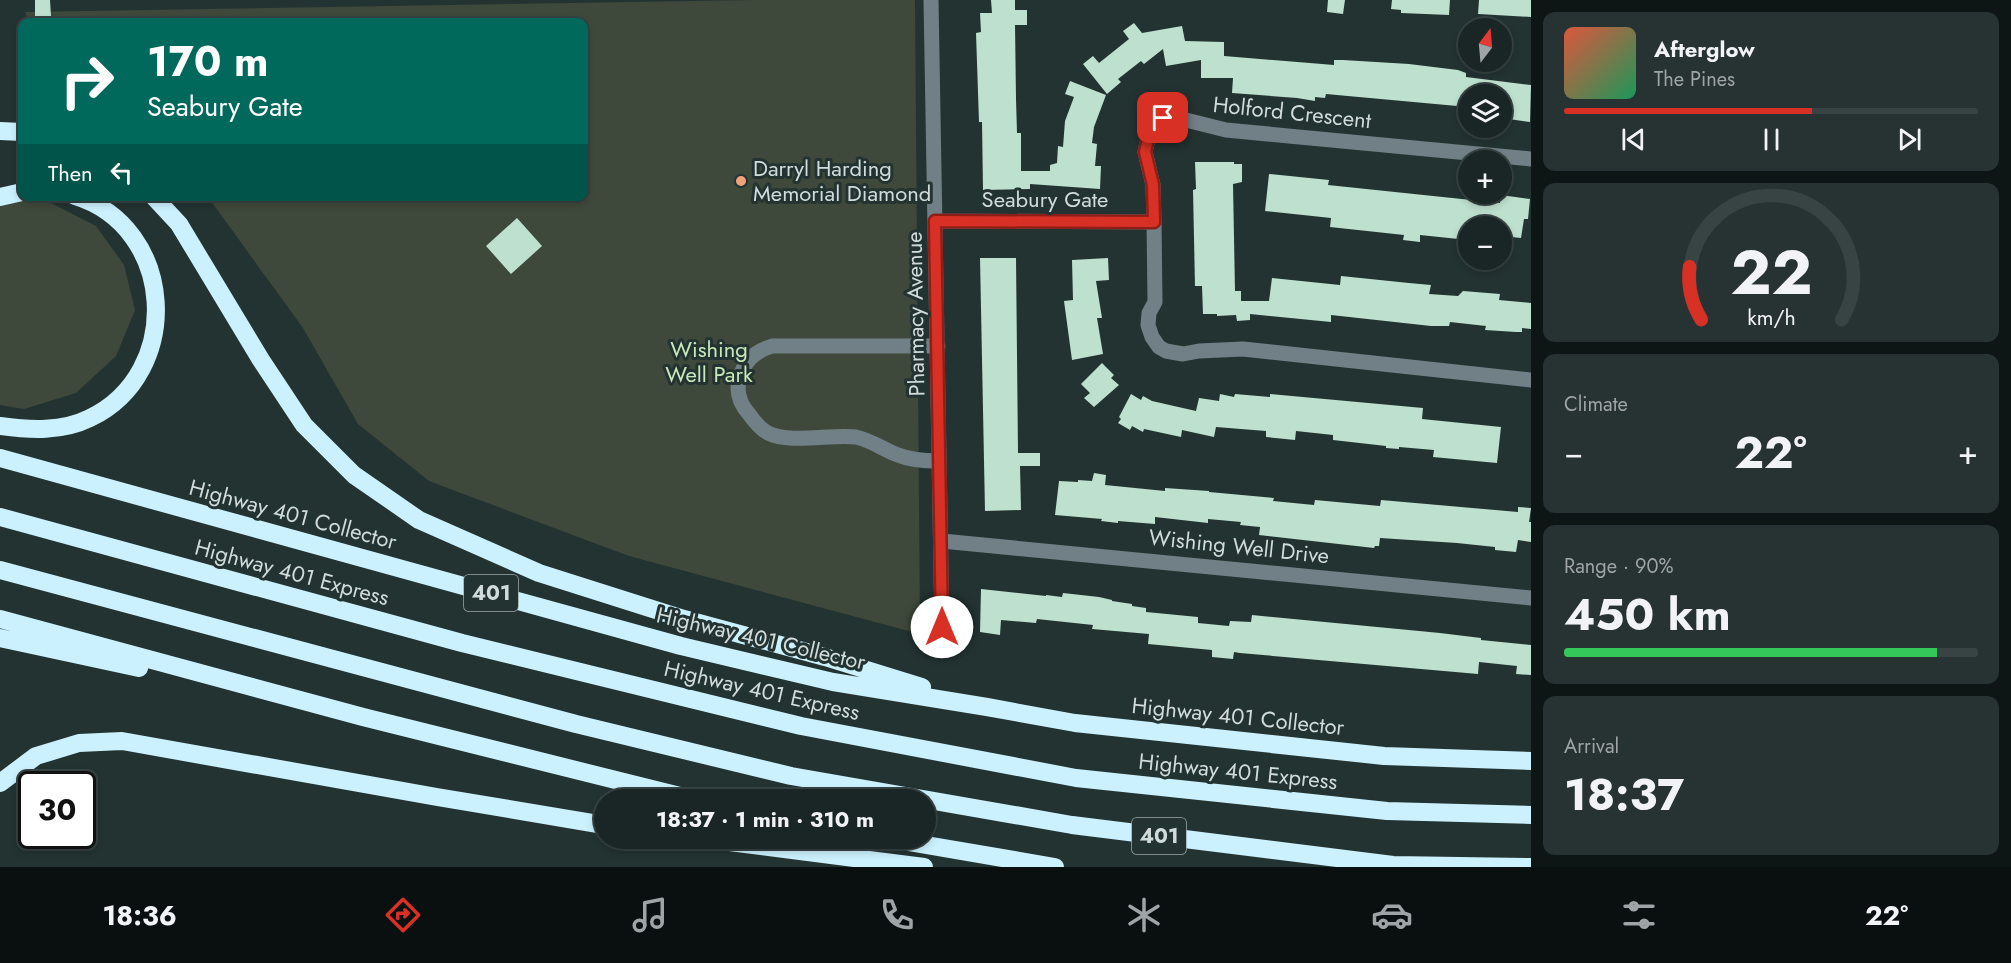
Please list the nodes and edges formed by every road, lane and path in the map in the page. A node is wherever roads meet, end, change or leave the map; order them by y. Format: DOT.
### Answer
graph roads {
  1 [pos="931,0"];
  2 [pos="0,131"];
  3 [pos="18,132"];
  4 [pos="1531,159"];
  5 [pos="18,193"];
  6 [pos="0,197"];
  7 [pos="86,201"];
  8 [pos="158,201"];
  9 [pos="935,221"];
  10 [pos="1154,222"];
  11 [pos="938,346"];
  12 [pos="1531,380"];
  13 [pos="0,426"];
  14 [pos="0,458"];
  15 [pos="939,461"];
  16 [pos="0,517"];
  17 [pos="942,541"];
  18 [pos="0,570"];
  19 [pos="1531,598"];
  20 [pos="0,619"];
  21 [pos="942,627"];
  22 [pos="0,638"];
  23 [pos="987,706"];
  24 [pos="363,717"];
  25 [pos="1531,761"];
  26 [pos="0,783"];
  27 [pos="652,789"];
  28 [pos="1531,815"];
  29 [pos="594,823"];
  30 [pos="936,847"];
  31 [pos="784,849"];
  32 [pos="924,867"];
  33 [pos="1055,867"];
  34 [pos="1531,867"];
  1 -- 9 [label="street, Pharmacy Avenue"];
  2 -- 3 [label="highway"];
  4 -- 10 [label="street, Holford Crescent"];
  5 -- 6 [label="highway"];
  7 -- 13 [label="highway"];
  8 -- 23 [label="highway"];
  9 -- 10 [label="street, Seabury Gate"];
  9 -- 11 [label="street, Pharmacy Avenue"];
  10 -- 12 [label="street, Holford Crescent"];
  11 -- 15 [label="street, Pharmacy Avenue"];
  11 -- 15 [label="street"];
  14 -- 23 [label="highway, Highway 401 Collector / 401"];
  15 -- 17 [label="street, Pharmacy Avenue"];
  16 -- 28 [label="highway, Highway 401 Express / 401"];
  17 -- 19 [label="street, Wishing Well Drive"];
  17 -- 21 [label="street, Pharmacy Avenue"];
  18 -- 34 [label="highway, 401"];
  20 -- 24 [label="highway"];
  22 -- 24 [label="highway"];
  23 -- 25 [label="highway, Highway 401 Collector / 401"];
  24 -- 27 [label="highway"];
  26 -- 29 [label="highway"];
  30 -- 33 [label="highway"];
  31 -- 32 [label="highway"];
}
